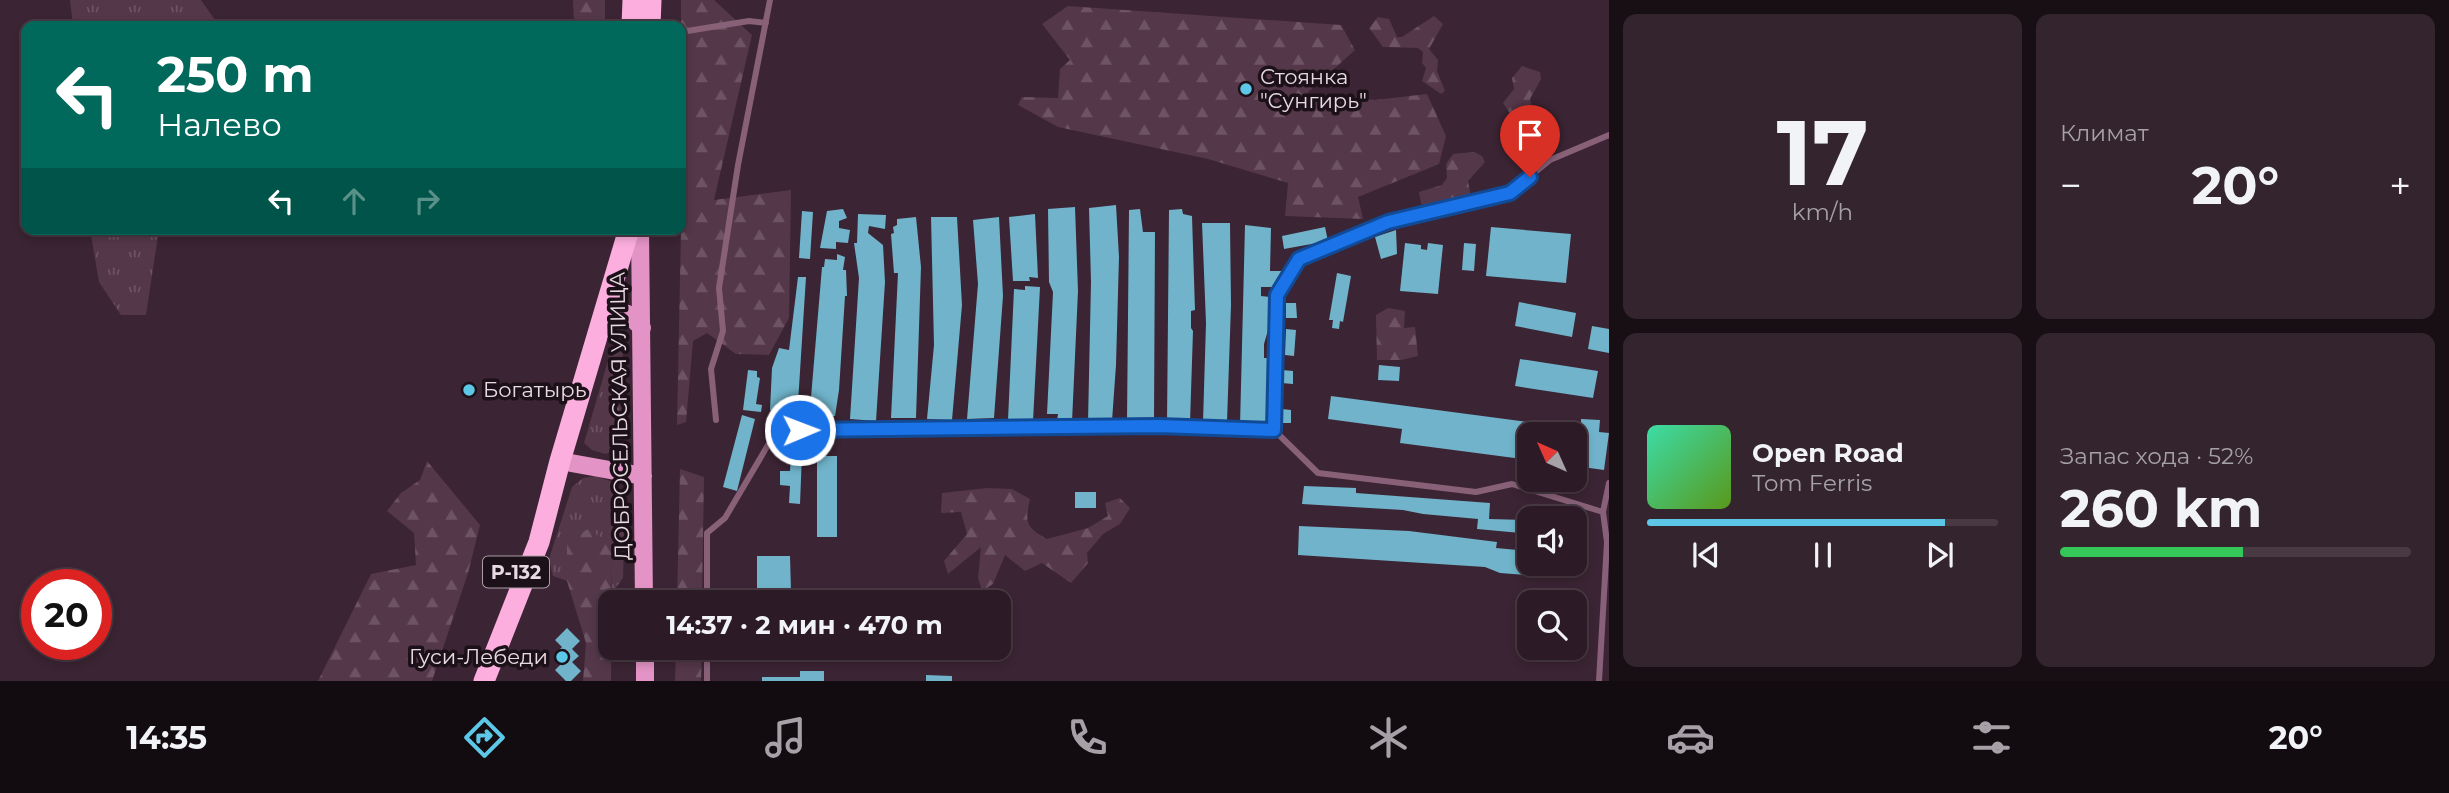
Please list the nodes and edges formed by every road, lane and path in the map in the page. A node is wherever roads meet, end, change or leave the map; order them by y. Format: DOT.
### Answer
graph roads {
  1 [pos="633,0"];
  2 [pos="651,0"];
  3 [pos="770,0"];
  4 [pos="632,21"];
  5 [pos="650,21"];
  6 [pos="766,23"];
  7 [pos="686,31"];
  8 [pos="1609,135"];
  9 [pos="616,235"];
  10 [pos="627,235"];
  11 [pos="640,235"];
  12 [pos="603,323"];
  13 [pos="642,328"];
  14 [pos="716,420"];
  15 [pos="1274,430"];
  16 [pos="560,461"];
  17 [pos="643,476"];
  18 [pos="1609,482"];
  19 [pos="1603,512"];
  20 [pos="644,590"];
  21 [pos="707,590"];
  22 [pos="645,660"];
  23 [pos="707,660"];
  24 [pos="469,681"];
  25 [pos="484,681"];
  26 [pos="645,681"];
  27 [pos="707,681"];
  28 [pos="1599,681"];
  1 -- 4 [label="highway"];
  2 -- 5 [label="highway"];
  3 -- 6 [label="lane"];
  6 -- 7 [label="lane"];
  6 -- 14 [label="lane"];
  8 -- 15 [label="lane"];
  9 -- 12 [label="highway, Р-132"];
  10 -- 12 [label="highway, Р-132"];
  11 -- 13 [label="main road, ДОБРОСЕЛЬСКАЯ УЛИЦА"];
  12 -- 13 [label="main road"];
  12 -- 16 [label="highway, Р-132"];
  13 -- 17 [label="main road, ДОБРОСЕЛЬСКАЯ УЛИЦА"];
  15 -- 19 [label="lane"];
  15 -- 21 [label="lane"];
  16 -- 17 [label="main road"];
  16 -- 24 [label="highway, Р-132"];
  16 -- 25 [label="highway, Р-132"];
  17 -- 20 [label="main road, ДОБРОСЕЛЬСКАЯ УЛИЦА"];
  18 -- 19 [label="lane"];
  19 -- 28 [label="lane"];
  22 -- 26 [label="main road"];
  23 -- 27 [label="lane"];
}
